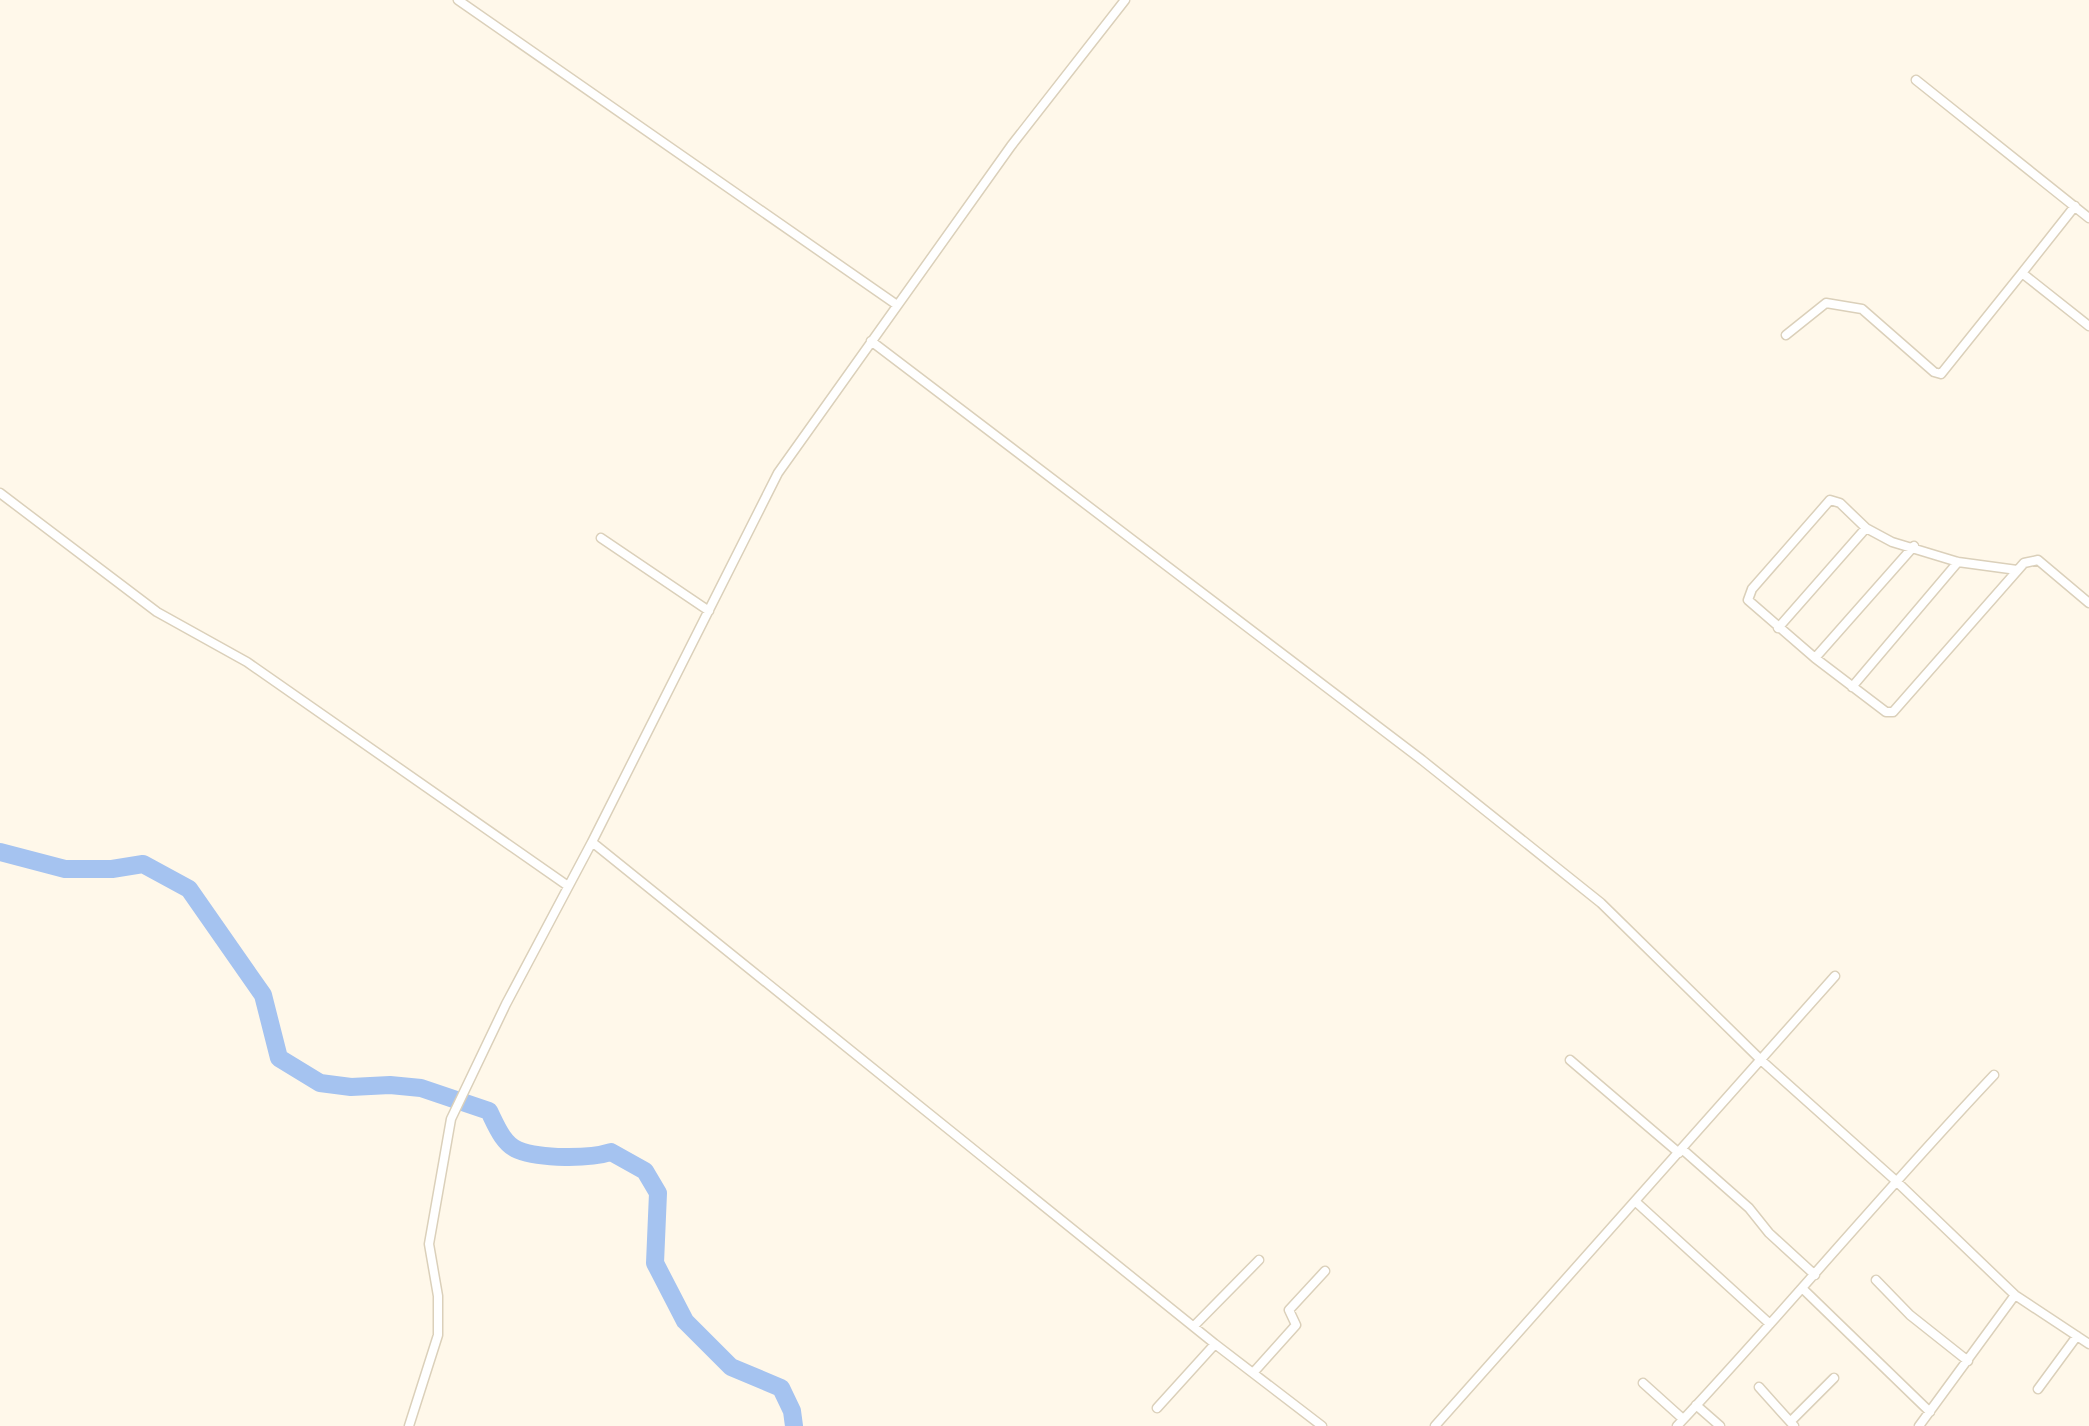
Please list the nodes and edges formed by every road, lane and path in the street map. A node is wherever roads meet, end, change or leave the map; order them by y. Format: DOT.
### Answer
graph roads {
  1 [pos="458,0"];
  2 [pos="1125,0"];
  3 [pos="1916,80"];
  4 [pos="2075,206"];
  5 [pos="2089,218"];
  6 [pos="2022,273"];
  7 [pos="897,305"];
  8 [pos="2089,326"];
  9 [pos="1786,335"];
  10 [pos="871,341"];
  11 [pos="0,493"];
  12 [pos="1866,528"];
  13 [pos="601,538"];
  14 [pos="1914,546"];
  15 [pos="1958,562"];
  16 [pos="2017,570"];
  17 [pos="2089,603"];
  18 [pos="709,611"];
  19 [pos="1778,628"];
  20 [pos="1815,658"];
  21 [pos="1852,687"];
  22 [pos="592,842"];
  23 [pos="568,886"];
  24 [pos="1835,976"];
  25 [pos="1570,1060"];
  26 [pos="1762,1061"];
  27 [pos="1994,1075"];
  28 [pos="1681,1151"];
  29 [pos="1895,1180"];
  30 [pos="1636,1202"];
  31 [pos="1259,1260"];
  32 [pos="1325,1271"];
  33 [pos="1815,1275"];
  34 [pos="1876,1280"];
  35 [pos="1803,1289"];
  36 [pos="2015,1296"];
  37 [pos="1770,1324"];
  38 [pos="1194,1326"];
  39 [pos="2077,1336"];
  40 [pos="1215,1344"];
  41 [pos="2089,1344"];
  42 [pos="1968,1361"];
  43 [pos="1253,1373"];
  44 [pos="1834,1378"];
  45 [pos="1643,1383"];
  46 [pos="1759,1387"];
  47 [pos="2038,1389"];
  48 [pos="1696,1405"];
  49 [pos="1157,1408"];
  50 [pos="1930,1412"];
  51 [pos="1684,1419"];
  52 [pos="1793,1423"];
  53 [pos="1923,1425"];
  54 [pos="409,1426"];
  55 [pos="1322,1426"];
  56 [pos="1435,1426"];
  57 [pos="1677,1426"];
  58 [pos="1720,1426"];
  1 -- 7 [label="street"];
  2 -- 7 [label="street"];
  3 -- 4 [label="street"];
  4 -- 5 [label="street"];
  4 -- 6 [label="street"];
  6 -- 8 [label="street"];
  6 -- 9 [label="street"];
  7 -- 10 [label="street"];
  10 -- 18 [label="street"];
  10 -- 26 [label="street"];
  11 -- 23 [label="street"];
  12 -- 14 [label="street"];
  12 -- 19 [label="street"];
  12 -- 19 [label="street"];
  13 -- 18 [label="street"];
  14 -- 15 [label="street"];
  14 -- 20 [label="street"];
  15 -- 16 [label="street"];
  15 -- 21 [label="street"];
  16 -- 17 [label="street"];
  16 -- 21 [label="street"];
  18 -- 22 [label="street"];
  19 -- 20 [label="street"];
  20 -- 21 [label="street"];
  22 -- 23 [label="street"];
  22 -- 38 [label="street"];
  23 -- 54 [label="street"];
  24 -- 26 [label="street"];
  25 -- 28 [label="street"];
  26 -- 28 [label="street"];
  26 -- 29 [label="street"];
  27 -- 29 [label="street"];
  28 -- 30 [label="street"];
  28 -- 33 [label="street"];
  29 -- 33 [label="street"];
  29 -- 36 [label="street"];
  30 -- 37 [label="street"];
  30 -- 56 [label="street"];
  31 -- 38 [label="street"];
  32 -- 43 [label="street"];
  33 -- 35 [label="street"];
  34 -- 42 [label="street"];
  35 -- 37 [label="street"];
  35 -- 50 [label="street"];
  36 -- 39 [label="street"];
  36 -- 42 [label="street"];
  37 -- 48 [label="street"];
  38 -- 40 [label="street"];
  39 -- 41 [label="street"];
  39 -- 47 [label="street"];
  40 -- 43 [label="street"];
  40 -- 49 [label="street"];
  42 -- 50 [label="street"];
  43 -- 55 [label="street"];
  44 -- 52 [label="street"];
  45 -- 51 [label="street"];
  46 -- 52 [label="street"];
  48 -- 51 [label="street"];
  48 -- 58 [label="street"];
  50 -- 53 [label="street"];
  51 -- 57 [label="street"];
}
